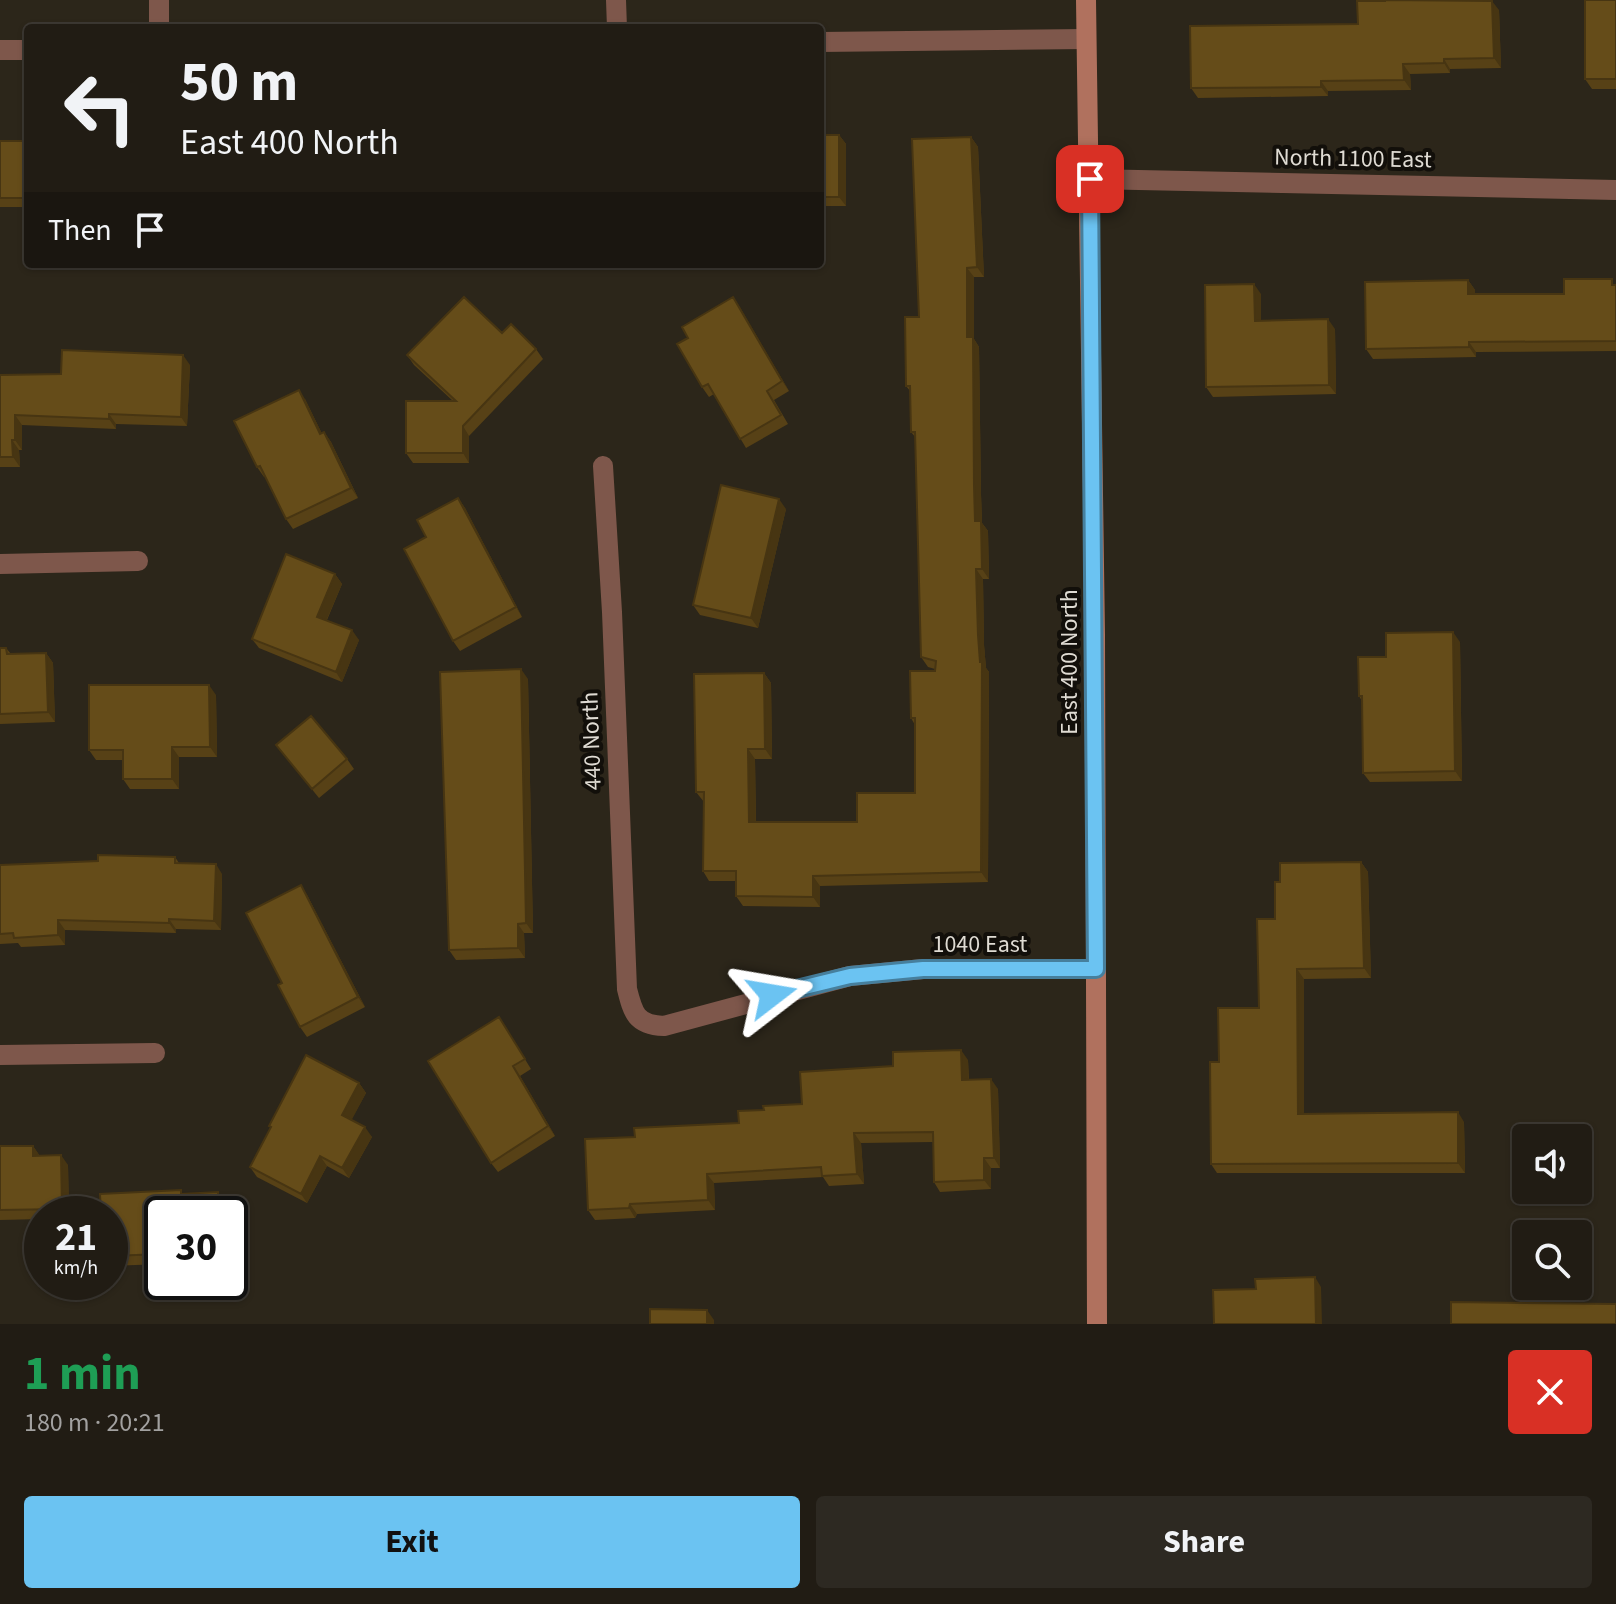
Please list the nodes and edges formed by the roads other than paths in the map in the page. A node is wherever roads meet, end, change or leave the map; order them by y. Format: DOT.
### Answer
graph roads {
  1 [pos="159,0"];
  2 [pos="616,0"];
  3 [pos="1086,0"];
  4 [pos="159,24"];
  5 [pos="617,24"];
  6 [pos="1086,39"];
  7 [pos="824,42"];
  8 [pos="0,50"];
  9 [pos="24,50"];
  10 [pos="1090,179"];
  11 [pos="1616,190"];
  12 [pos="603,466"];
  13 [pos="138,561"];
  14 [pos="0,564"];
  15 [pos="1096,969"];
  16 [pos="634,1014"];
  17 [pos="155,1053"];
  18 [pos="0,1055"];
  19 [pos="1097,1324"];
  1 -- 4 [label="street"];
  2 -- 5 [label="street"];
  3 -- 6 [label="street, East 400 North"];
  6 -- 7 [label="street"];
  6 -- 10 [label="street, East 400 North"];
  8 -- 9 [label="street"];
  10 -- 11 [label="street, North 1100 East"];
  10 -- 15 [label="street, East 400 North"];
  12 -- 16 [label="street, 440 North"];
  13 -- 14 [label="street"];
  15 -- 16 [label="street, 1040 East"];
  15 -- 19 [label="street, East 400 North"];
  17 -- 18 [label="street"];
}
